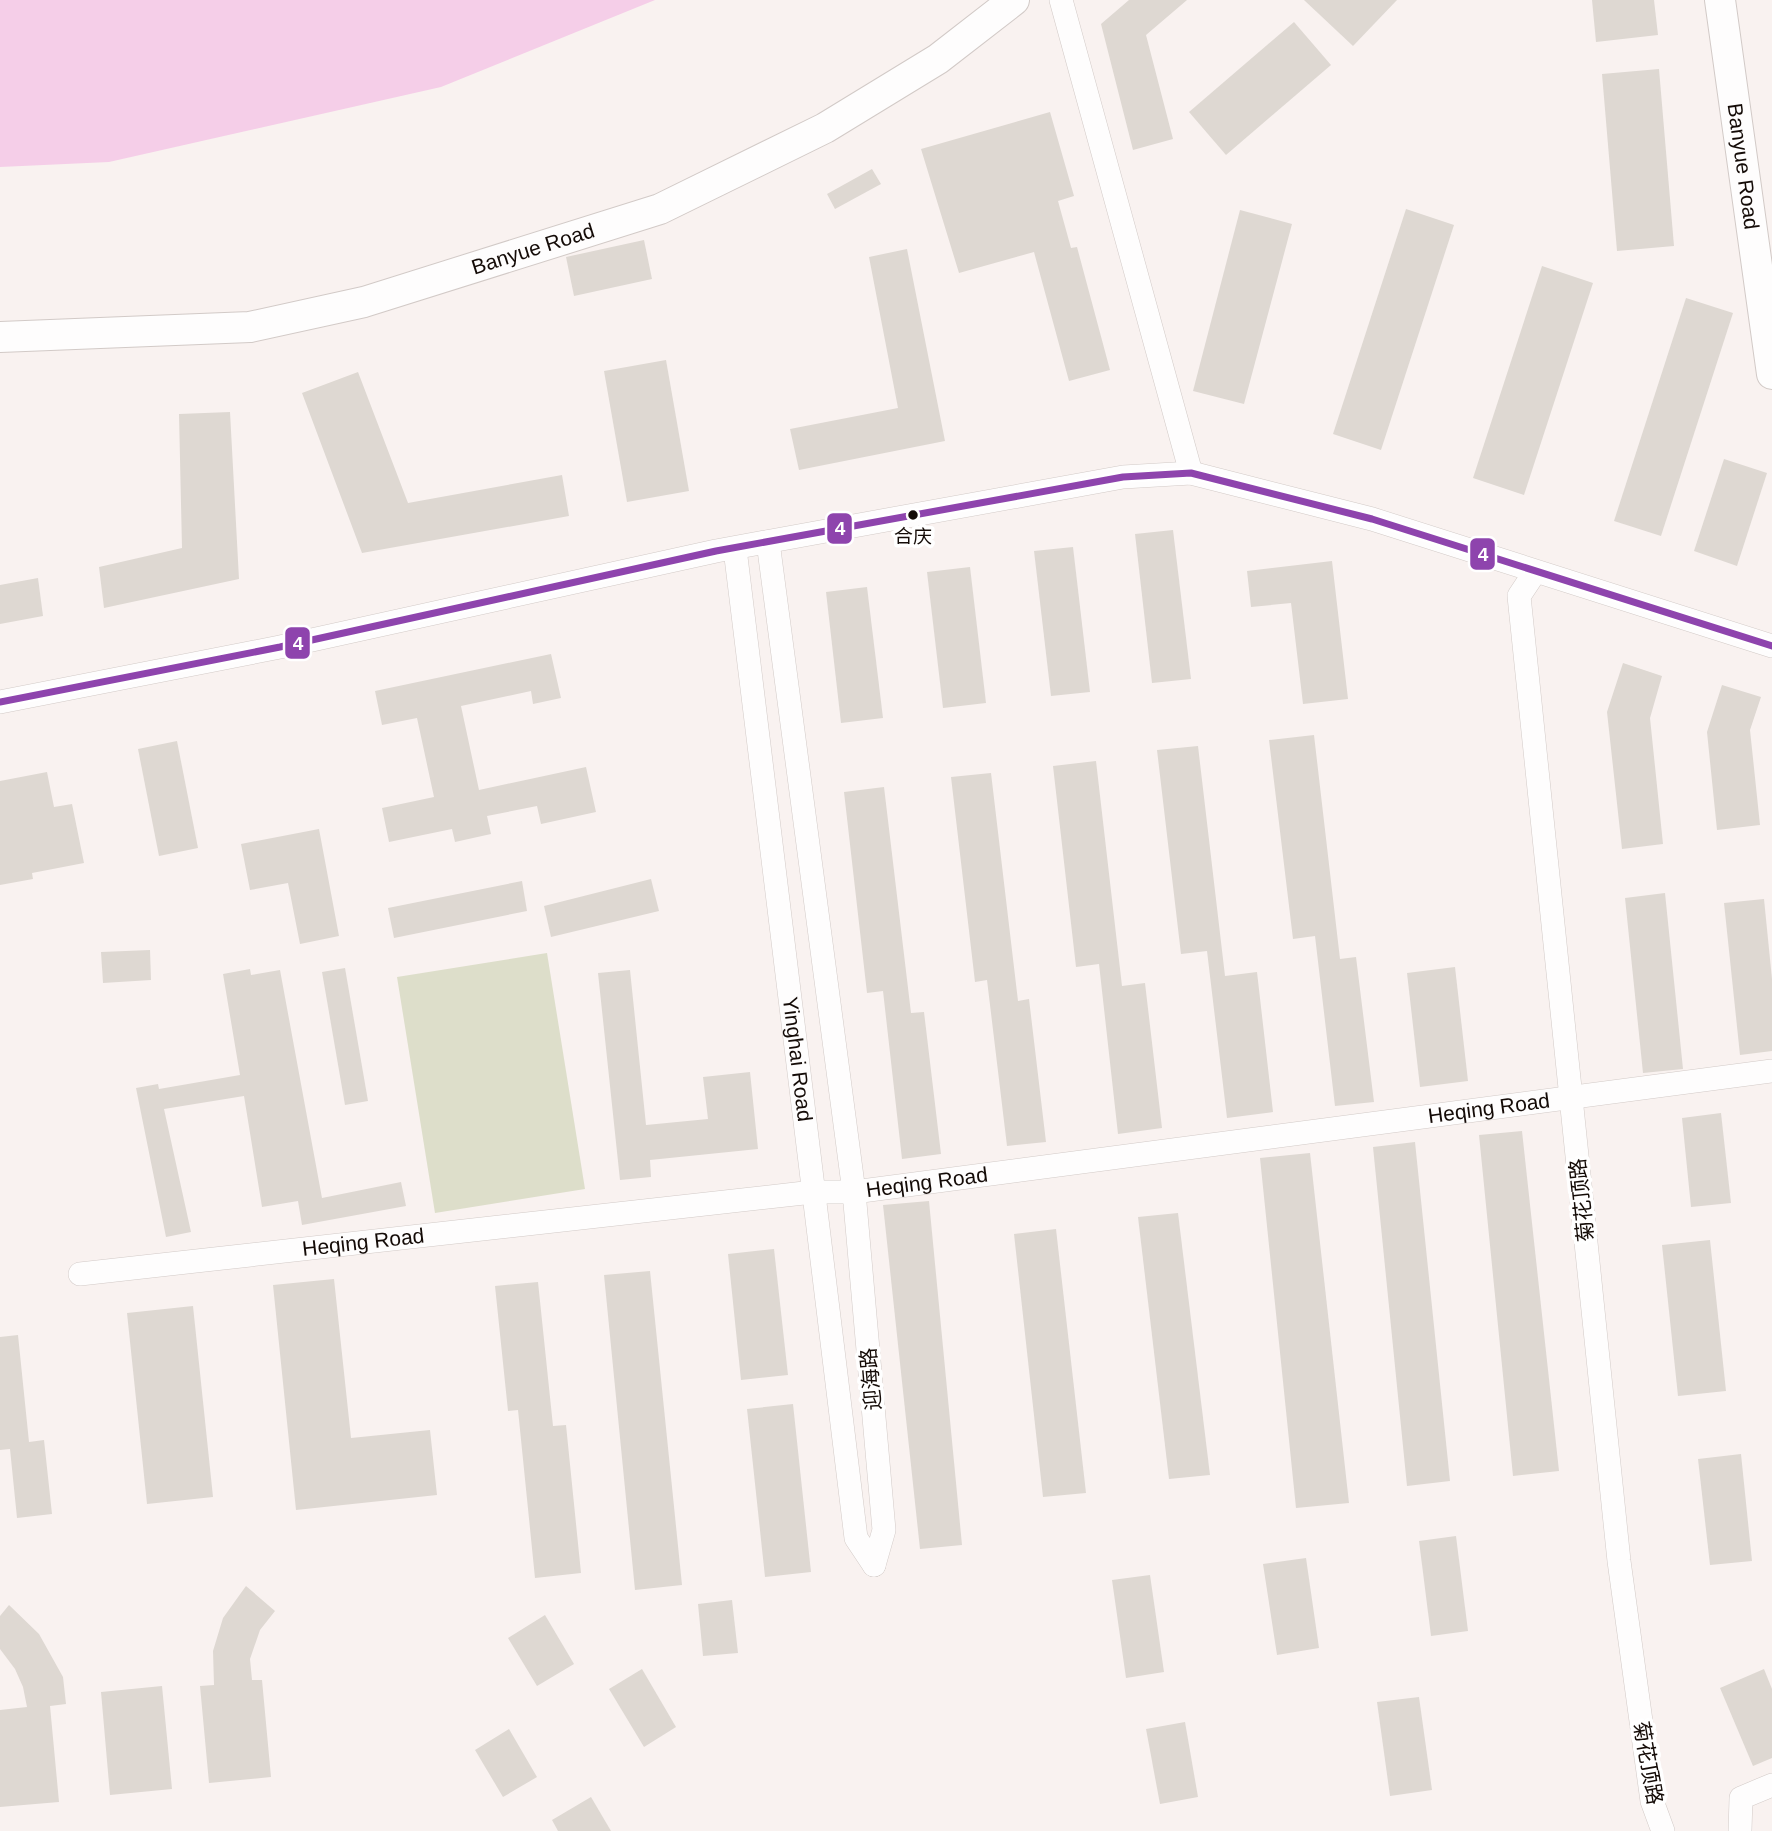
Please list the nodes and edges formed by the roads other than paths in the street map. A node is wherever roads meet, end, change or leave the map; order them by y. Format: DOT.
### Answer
graph roads {
  1 [pos="1014,0"];
  2 [pos="1061,0"];
  3 [pos="1720,0"];
  4 [pos="0,337"];
  5 [pos="1772,374"];
  6 [pos="1191,473"];
  7 [pos="768,542"];
  8 [pos="734,549"];
  9 [pos="1535,572"];
  10 [pos="1772,646"];
  11 [pos="0,702"];
  12 [pos="1772,1071"];
  13 [pos="1572,1098"];
  14 [pos="813,1192"];
  15 [pos="854,1192"];
  16 [pos="80,1274"];
  17 [pos="1772,1785"];
  18 [pos="1663,1831"];
  19 [pos="1740,1831"];
  1 -- 4 [label="main road, Banyue Road"];
  2 -- 6 [label="street"];
  3 -- 5 [label="main road, Banyue Road"];
  6 -- 7 [label="street"];
  6 -- 9 [label="street"];
  7 -- 8 [label="street"];
  7 -- 15 [label="street, Yinghai Road"];
  8 -- 11 [label="street"];
  8 -- 14 [label="street, Yinghai Road"];
  9 -- 10 [label="street"];
  9 -- 13 [label="street, 菊花顶路"];
  12 -- 13 [label="street, Heqing Road"];
  13 -- 15 [label="street, Heqing Road"];
  13 -- 18 [label="street, 菊花顶路"];
  14 -- 15 [label="street, Heqing Road"];
  14 -- 15 [label="street, Yinghai Road"];
  14 -- 16 [label="street, Heqing Road"];
  17 -- 19 [label="street"];
}
